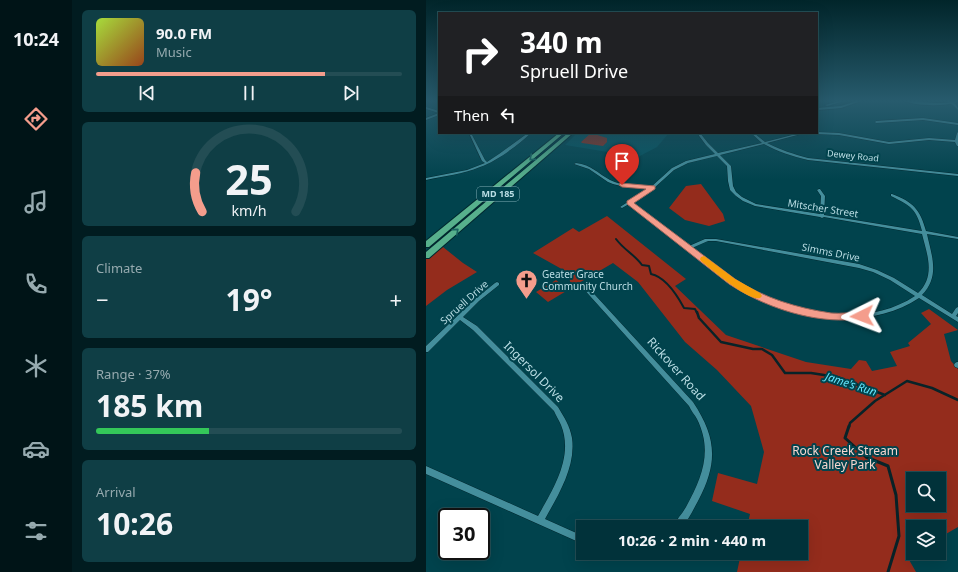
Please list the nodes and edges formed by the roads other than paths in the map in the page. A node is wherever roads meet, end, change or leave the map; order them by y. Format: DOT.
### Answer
graph roads {
  1 [pos="818,133"];
  2 [pos="958,133"];
  3 [pos="470,134"];
  4 [pos="529,134"];
  5 [pos="561,134"];
  6 [pos="570,134"];
  7 [pos="699,134"];
  8 [pos="753,134"];
  9 [pos="799,134"];
  10 [pos="763,142"];
  11 [pos="957,143"];
  12 [pos="717,154"];
  13 [pos="487,163"];
  14 [pos="576,164"];
  15 [pos="958,174"];
  16 [pos="426,179"];
  17 [pos="652,188"];
  18 [pos="819,190"];
  19 [pos="892,195"];
  20 [pos="630,203"];
  21 [pos="622,207"];
  22 [pos="822,217"];
  23 [pos="924,234"];
  24 [pos="958,238"];
  25 [pos="426,245"];
  26 [pos="689,248"];
  27 [pos="426,256"];
  28 [pos="497,284"];
  29 [pos="583,285"];
  30 [pos="919,296"];
  31 [pos="958,310"];
  32 [pos="460,317"];
  33 [pos="956,318"];
  34 [pos="426,350"];
  35 [pos="426,470"];
  36 [pos="682,520"];
  37 [pos="540,521"];
  38 [pos="576,537"];
  1 -- 11 [label="street"];
  2 -- 11 [label="street"];
  3 -- 13 [label="street"];
  4 -- 13 [label="street"];
  5 -- 25 [label="main road, MD 185, one-way"];
  27 -- 6 [label="main road, MD 185, one-way"];
  7 -- 12 [label="street, Mitscher Street"];
  8 -- 10 [label="street, Dewey Road"];
  9 -- 10 [label="street"];
  10 -- 12 [label="street"];
  10 -- 15 [label="street, Dewey Road"];
  12 -- 17 [label="street"];
  12 -- 22 [label="street, Mitscher Street"];
  13 -- 16 [label="street"];
  14 -- 17 [label="street"];
  17 -- 20 [label="street"];
  18 -- 22 [label="street"];
  19 -- 23 [label="street"];
  20 -- 21 [label="street"];
  20 -- 26 [label="street"];
  22 -- 23 [label="street, Mitscher Street"];
  23 -- 24 [label="street, Mitscher Street"];
  23 -- 30 [label="street"];
  26 -- 30 [label="street, Simms Drive"];
  26 -- 30 [label="street"];
  28 -- 32 [label="street, Spruell Drive"];
  29 -- 36 [label="street, Rickover Road"];
  30 -- 33 [label="street, Simms Drive"];
  31 -- 33 [label="street"];
  32 -- 34 [label="street, Spruell Drive"];
  32 -- 37 [label="street, Ingersol Drive"];
  35 -- 37 [label="street"];
  37 -- 38 [label="street"];
}
